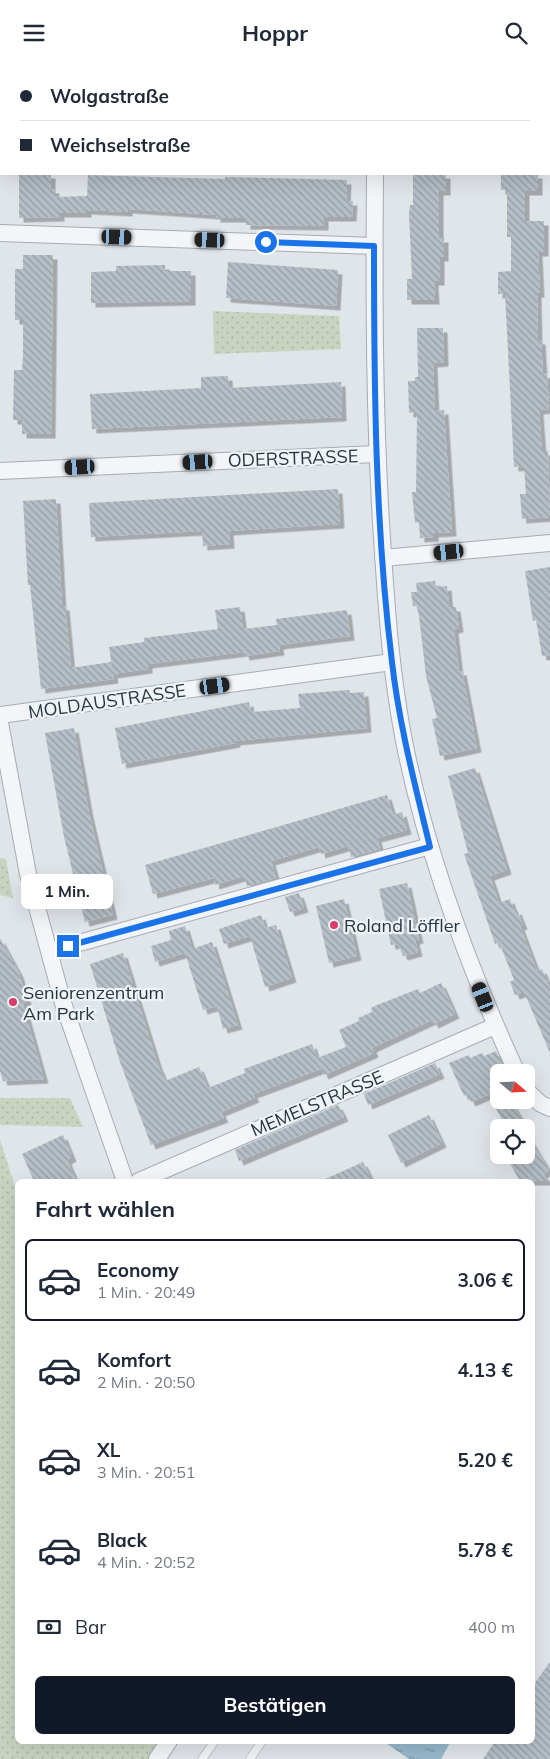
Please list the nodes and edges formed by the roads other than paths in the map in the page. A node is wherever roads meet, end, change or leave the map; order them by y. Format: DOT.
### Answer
graph roads {
  1 [pos="375,175"];
  2 [pos="0,233"];
  3 [pos="374,246"];
  4 [pos="376,455"];
  5 [pos="0,471"];
  6 [pos="550,543"];
  7 [pos="383,558"];
  8 [pos="392,662"];
  9 [pos="0,715"];
  10 [pos="0,723"];
  11 [pos="430,847"];
  12 [pos="50,951"];
  13 [pos="495,1025"];
  14 [pos="513,1064"];
  15 [pos="535,1098"];
  16 [pos="550,1108"];
  17 [pos="124,1179"];
  18 [pos="144,1179"];
  19 [pos="167,1744"];
  20 [pos="213,1744"];
  21 [pos="260,1744"];
  22 [pos="157,1759"];
  23 [pos="202,1759"];
  24 [pos="250,1759"];
  1 -- 3 [label="street"];
  2 -- 3 [label="street"];
  3 -- 4 [label="street"];
  4 -- 5 [label="street, ODERSTRASSE"];
  4 -- 7 [label="street"];
  6 -- 7 [label="street"];
  7 -- 8 [label="street"];
  8 -- 9 [label="street, MOLDAUSTRASSE"];
  8 -- 11 [label="street"];
  10 -- 12 [label="street"];
  11 -- 12 [label="street"];
  11 -- 13 [label="street"];
  12 -- 17 [label="street"];
  13 -- 14 [label="street"];
  13 -- 18 [label="street, MEMELSTRASSE"];
  15 -- 16 [label="street"];
  19 -- 22 [label="street"];
  20 -- 23 [label="lane"];
  21 -- 24 [label="lane"];
}
